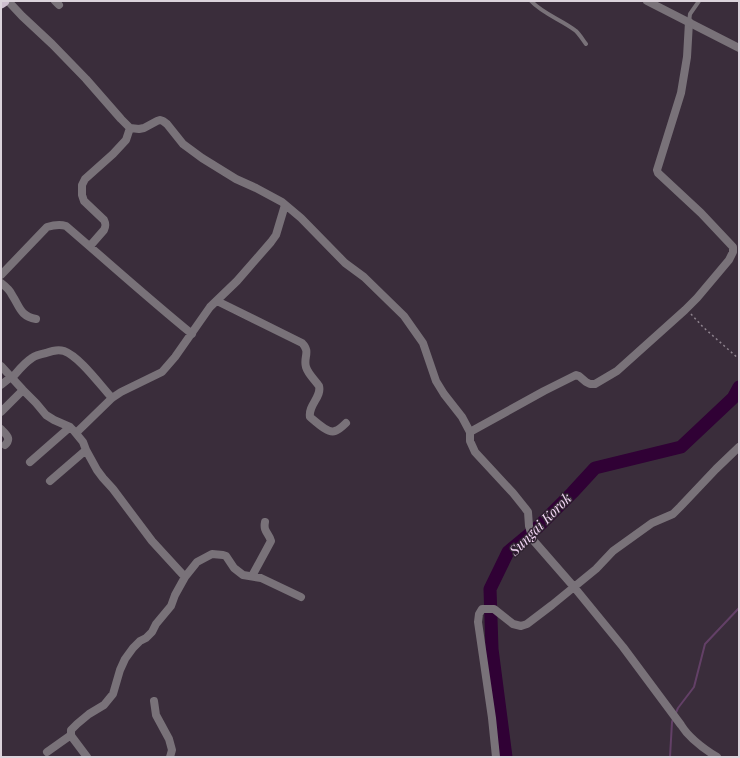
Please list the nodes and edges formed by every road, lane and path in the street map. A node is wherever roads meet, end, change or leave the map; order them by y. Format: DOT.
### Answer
graph roads {
  1 [pos="4,1"];
  2 [pos="8,1"];
  3 [pos="531,1"];
  4 [pos="647,1"];
  5 [pos="699,1"];
  6 [pos="1,3"];
  7 [pos="689,22"];
  8 [pos="586,44"];
  9 [pos="739,48"];
  10 [pos="130,128"];
  11 [pos="285,205"];
  12 [pos="90,246"];
  13 [pos="1,275"];
  14 [pos="1,283"];
  15 [pos="216,301"];
  16 [pos="685,310"];
  17 [pos="36,319"];
  18 [pos="192,334"];
  19 [pos="738,358"];
  20 [pos="1,366"];
  21 [pos="12,377"];
  22 [pos="1,385"];
  23 [pos="23,390"];
  24 [pos="112,398"];
  25 [pos="1,412"];
  26 [pos="346,423"];
  27 [pos="70,427"];
  28 [pos="1,429"];
  29 [pos="470,432"];
  30 [pos="76,433"];
  31 [pos="5,445"];
  32 [pos="739,447"];
  33 [pos="86,450"];
  34 [pos="30,462"];
  35 [pos="50,481"];
  36 [pos="265,522"];
  37 [pos="252,576"];
  38 [pos="185,577"];
  39 [pos="574,587"];
  40 [pos="301,597"];
  41 [pos="154,701"];
  42 [pos="71,735"];
  43 [pos="47,752"];
  44 [pos="88,757"];
  45 [pos="170,757"];
  46 [pos="496,757"];
  47 [pos="717,757"];
  1 -- 6 [label="highway"];
  2 -- 10 [label="street"];
  3 -- 8 [label="lane"];
  4 -- 7 [label="street"];
  5 -- 7 [label="lane"];
  7 -- 9 [label="street"];
  7 -- 16 [label="street"];
  10 -- 11 [label="street"];
  10 -- 12 [label="street"];
  11 -- 15 [label="street"];
  11 -- 29 [label="street"];
  12 -- 13 [label="street"];
  12 -- 18 [label="street"];
  14 -- 17 [label="street"];
  15 -- 18 [label="street"];
  15 -- 26 [label="street"];
  16 -- 19 [label="path"];
  16 -- 29 [label="street"];
  18 -- 24 [label="street"];
  20 -- 21 [label="street"];
  21 -- 22 [label="street"];
  21 -- 23 [label="street"];
  21 -- 24 [label="street"];
  23 -- 25 [label="street"];
  23 -- 27 [label="street"];
  24 -- 30 [label="street"];
  27 -- 30 [label="street"];
  27 -- 34 [label="street"];
  28 -- 31 [label="street"];
  29 -- 39 [label="street"];
  30 -- 33 [label="street"];
  32 -- 39 [label="street"];
  33 -- 35 [label="street"];
  33 -- 38 [label="street"];
  36 -- 37 [label="street"];
  37 -- 38 [label="street"];
  37 -- 40 [label="street"];
  38 -- 42 [label="street"];
  39 -- 46 [label="street"];
  39 -- 47 [label="street"];
  41 -- 45 [label="street"];
  42 -- 43 [label="street"];
  42 -- 44 [label="street"];
}
